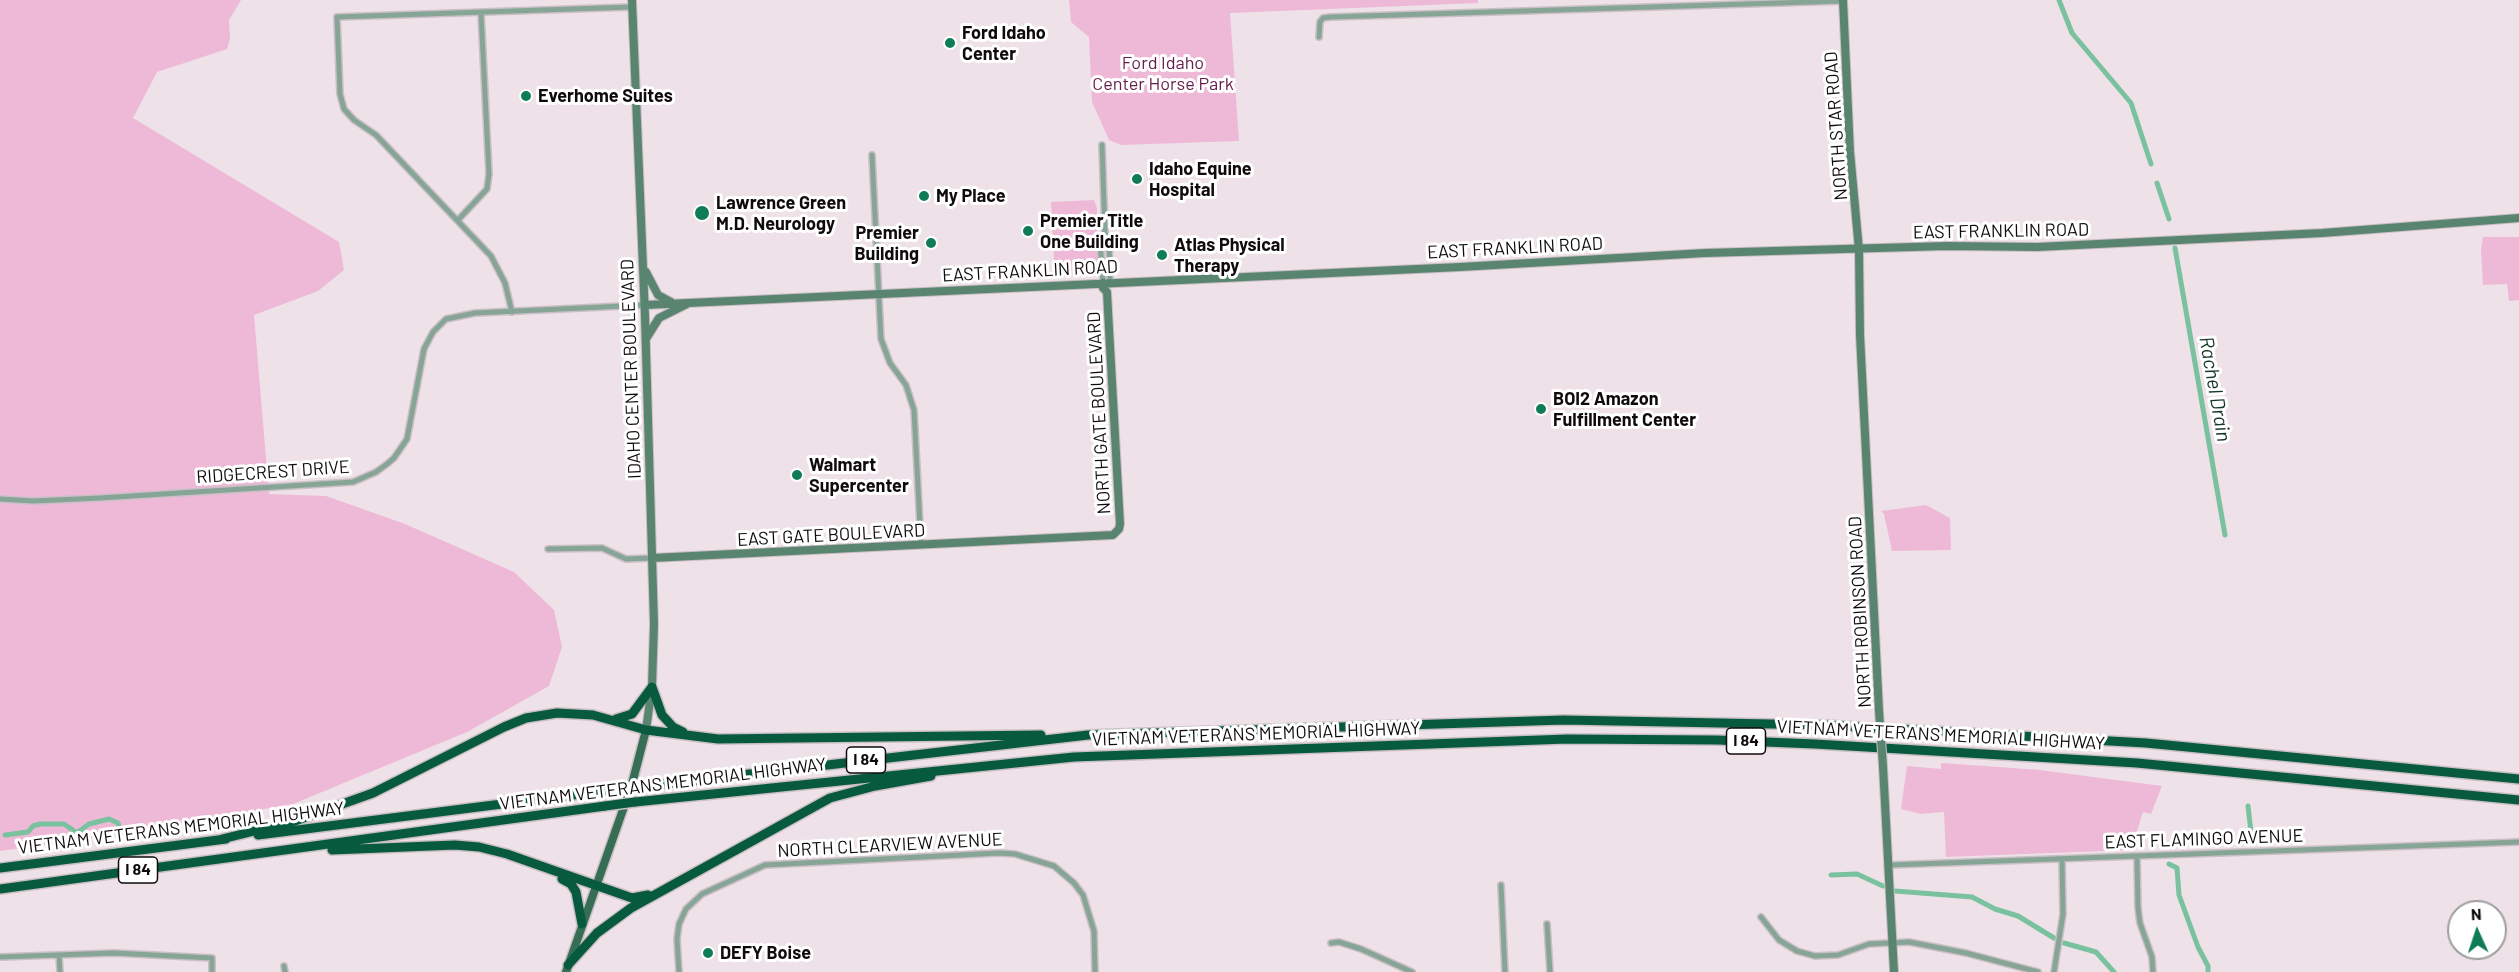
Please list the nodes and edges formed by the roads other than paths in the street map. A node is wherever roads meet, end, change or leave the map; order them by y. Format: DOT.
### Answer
graph roads {
  1 [pos="1843,0"];
  2 [pos="630,2"];
  3 [pos="481,12"];
  4 [pos="1319,37"];
  5 [pos="1102,145"];
  6 [pos="872,156"];
  7 [pos="2519,218"];
  8 [pos="458,220"];
  9 [pos="1859,250"];
  10 [pos="643,265"];
  11 [pos="1106,283"];
  12 [pos="878,293"];
  13 [pos="689,303"];
  14 [pos="676,304"];
  15 [pos="645,305"];
  16 [pos="512,312"];
  17 [pos="646,338"];
  18 [pos="0,499"];
  19 [pos="1117,533"];
  20 [pos="921,546"];
  21 [pos="548,549"];
  22 [pos="652,558"];
  23 [pos="652,687"];
  24 [pos="609,718"];
  25 [pos="646,730"];
  26 [pos="1088,735"];
  27 [pos="694,737"];
  28 [pos="971,766"];
  29 [pos="2519,779"];
  30 [pos="2519,800"];
  31 [pos="222,839"];
  32 [pos="2519,842"];
  33 [pos="275,852"];
  34 [pos="2137,857"];
  35 [pos="2062,858"];
  36 [pos="1890,865"];
  37 [pos="0,868"];
  38 [pos="550,871"];
  39 [pos="1501,885"];
  40 [pos="596,886"];
  41 [pos="0,889"];
  42 [pos="653,894"];
  43 [pos="1761,917"];
  44 [pos="582,924"];
  45 [pos="1547,924"];
  46 [pos="1331,943"];
  47 [pos="1893,943"];
  48 [pos="58,955"];
  49 [pos="0,957"];
  50 [pos="567,969"];
  51 [pos="60,972"];
  52 [pos="213,972"];
  53 [pos="679,972"];
  54 [pos="1095,972"];
  55 [pos="1412,972"];
  56 [pos="1505,972"];
  57 [pos="1550,972"];
  58 [pos="1894,972"];
  59 [pos="2038,972"];
  60 [pos="2054,972"];
  61 [pos="2153,972"];
  1 -- 4 [label="street"];
  1 -- 9 [label="main road, NORTH STAR ROAD"];
  2 -- 3 [label="street"];
  2 -- 10 [label="main road, IDAHO CENTER BOULEVARD"];
  3 -- 8 [label="street"];
  3 -- 8 [label="street"];
  5 -- 11 [label="street"];
  6 -- 12 [label="street"];
  7 -- 9 [label="main road, EAST FRANKLIN ROAD"];
  8 -- 16 [label="street"];
  9 -- 11 [label="main road, EAST FRANKLIN ROAD"];
  9 -- 36 [label="main road, NORTH ROBINSON ROAD, bridge"];
  10 -- 14 [label="main road"];
  10 -- 15 [label="main road, IDAHO CENTER BOULEVARD"];
  11 -- 12 [label="main road, EAST FRANKLIN ROAD"];
  11 -- 19 [label="main road, NORTH GATE BOULEVARD"];
  12 -- 13 [label="main road, EAST FRANKLIN ROAD"];
  12 -- 20 [label="street"];
  13 -- 14 [label="main road, EAST FRANKLIN ROAD"];
  13 -- 17 [label="main road"];
  14 -- 15 [label="main road, EAST FRANKLIN ROAD"];
  15 -- 16 [label="street, EAST FRANKLIN ROAD"];
  15 -- 17 [label="main road, IDAHO CENTER BOULEVARD"];
  16 -- 18 [label="street, RIDGECREST DRIVE"];
  17 -- 22 [label="main road, IDAHO CENTER BOULEVARD"];
  19 -- 20 [label="main road, EAST GATE BOULEVARD"];
  20 -- 22 [label="main road, EAST GATE BOULEVARD"];
  21 -- 22 [label="street, EAST GATE BOULEVARD"];
  22 -- 23 [label="main road, IDAHO CENTER BOULEVARD"];
  23 -- 24 [label="highway"];
  23 -- 25 [label="main road, IDAHO CENTER BOULEVARD"];
  23 -- 27 [label="highway"];
  24 -- 25 [label="highway"];
  24 -- 31 [label="highway"];
  25 -- 27 [label="highway"];
  25 -- 40 [label="main road"];
  26 -- 27 [label="highway"];
  26 -- 29 [label="highway, VIETNAM VETERANS MEMORIAL HIGHWAY / I 84"];
  26 -- 31 [label="highway, VIETNAM VETERANS MEMORIAL HIGHWAY / I 84, bridge"];
  28 -- 30 [label="highway, VIETNAM VETERANS MEMORIAL HIGHWAY / I 84"];
  28 -- 33 [label="highway, VIETNAM VETERANS MEMORIAL HIGHWAY / I 84, bridge"];
  28 -- 42 [label="highway"];
  31 -- 37 [label="highway, VIETNAM VETERANS MEMORIAL HIGHWAY / I 84"];
  32 -- 34 [label="street, EAST FLAMINGO AVENUE"];
  33 -- 38 [label="highway"];
  33 -- 41 [label="highway, VIETNAM VETERANS MEMORIAL HIGHWAY / I 84"];
  34 -- 35 [label="street, EAST FLAMINGO AVENUE"];
  34 -- 61 [label="street"];
  35 -- 36 [label="street, EAST FLAMINGO AVENUE"];
  35 -- 60 [label="street"];
  36 -- 47 [label="main road, NORTH ROBINSON ROAD"];
  38 -- 40 [label="highway"];
  38 -- 44 [label="highway"];
  39 -- 56 [label="street"];
  40 -- 42 [label="highway"];
  40 -- 44 [label="main road"];
  42 -- 50 [label="highway"];
  43 -- 47 [label="street"];
  44 -- 50 [label="main road"];
  45 -- 57 [label="street"];
  46 -- 55 [label="street"];
  47 -- 58 [label="main road, NORTH ROBINSON ROAD"];
  47 -- 59 [label="street"];
  48 -- 49 [label="street"];
  48 -- 51 [label="street"];
  48 -- 52 [label="street"];
  53 -- 54 [label="street, NORTH CLEARVIEW AVENUE"];
}
